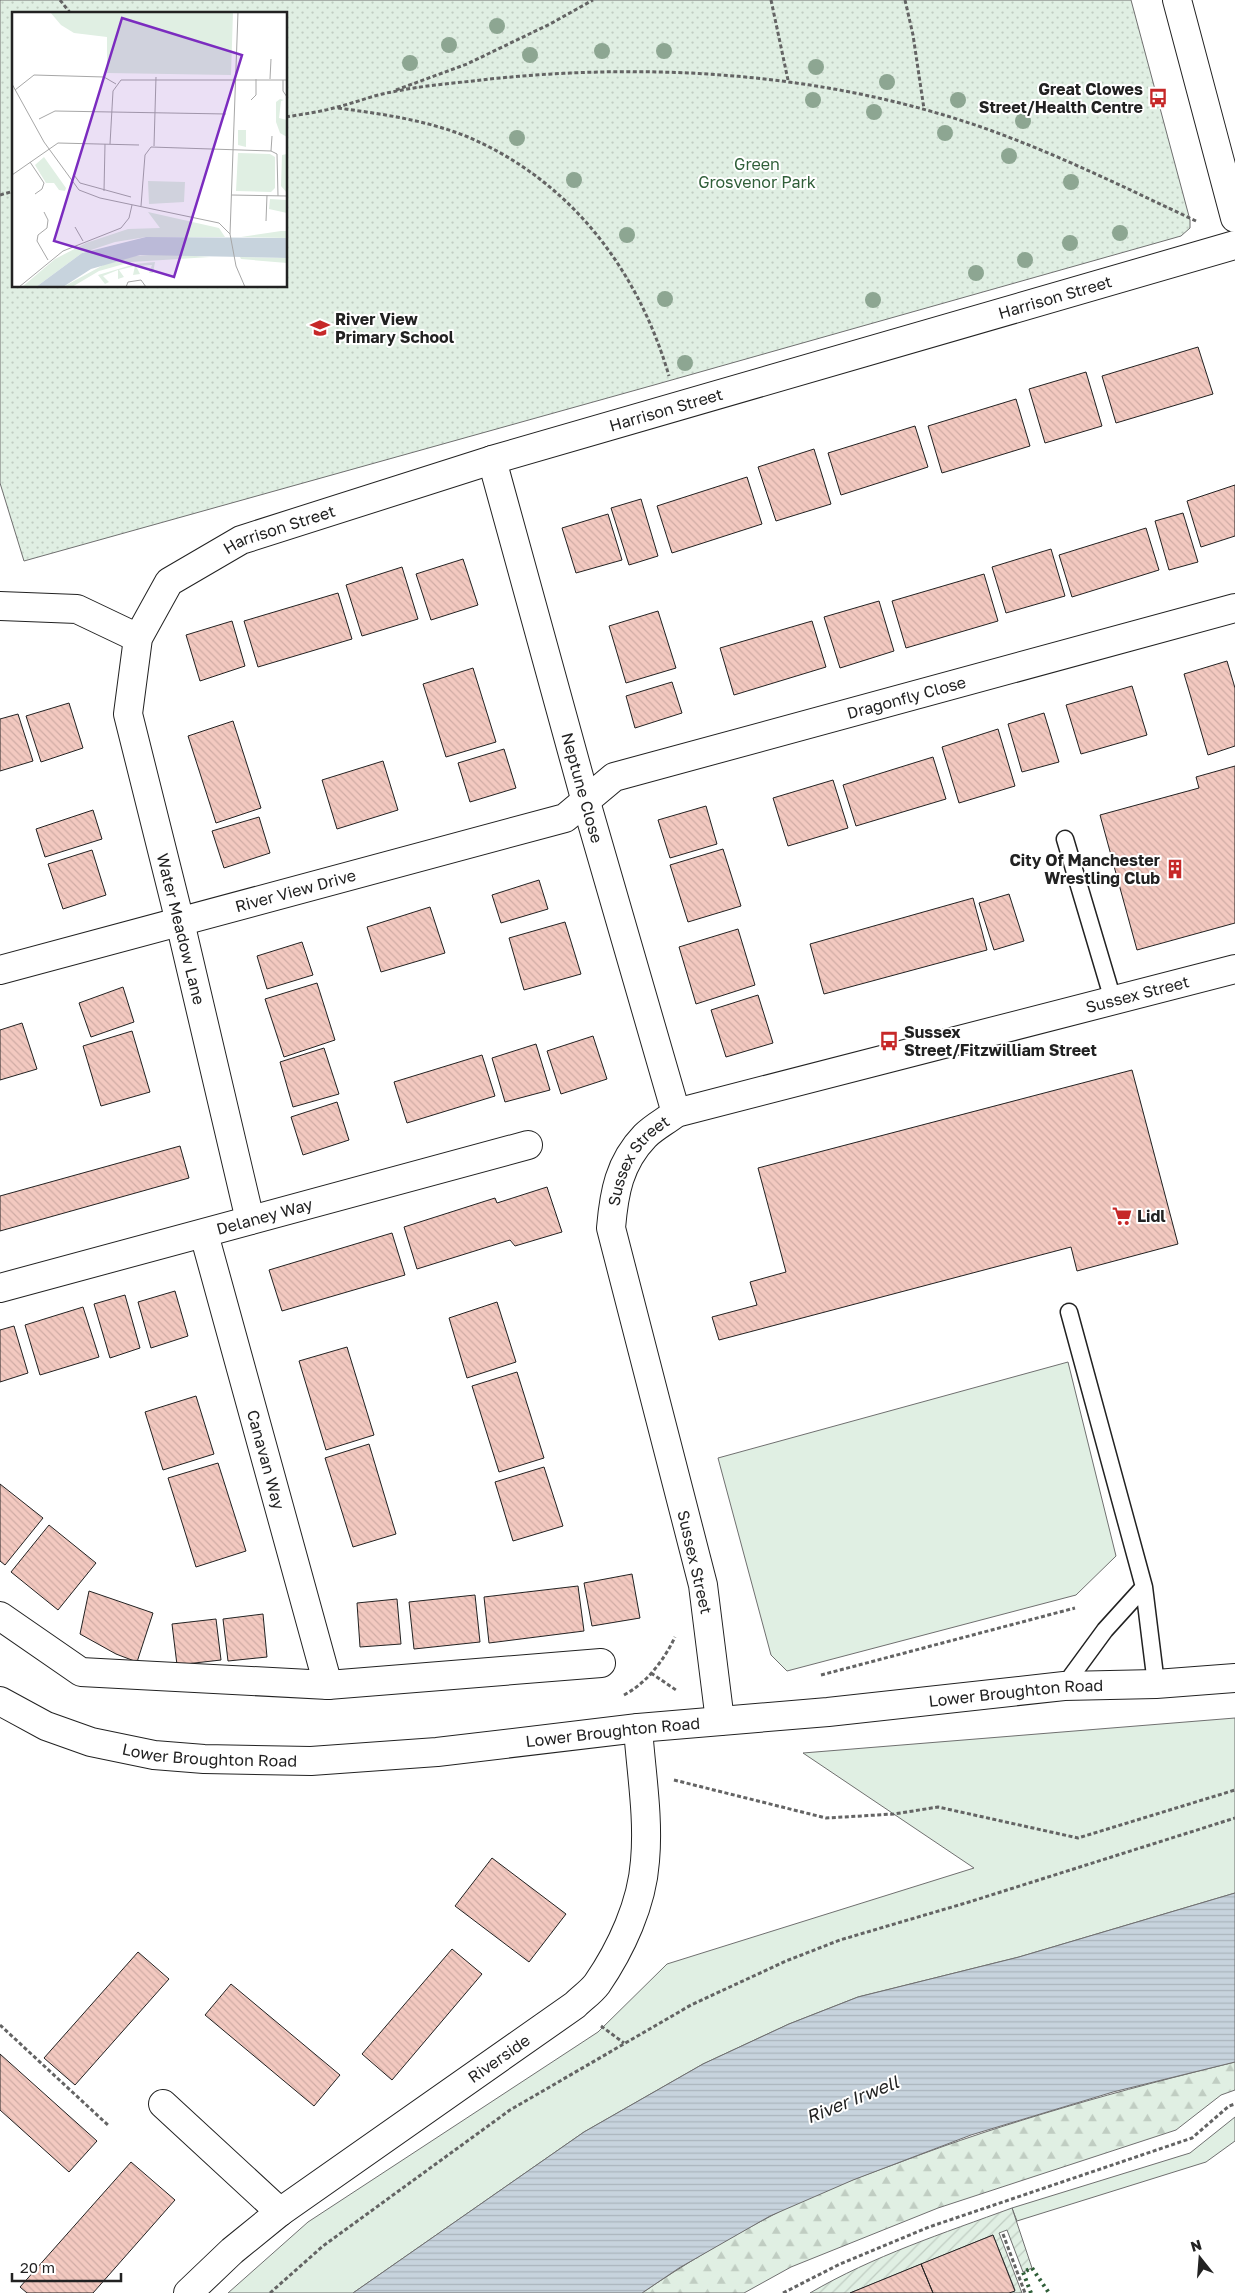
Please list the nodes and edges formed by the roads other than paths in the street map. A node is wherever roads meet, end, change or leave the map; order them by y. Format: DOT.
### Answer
graph roads {
  1 [pos="1177,0"];
  2 [pos="1235,218"];
  3 [pos="1235,245"];
  4 [pos="492,460"];
  5 [pos="0,606"];
  6 [pos="1235,608"];
  7 [pos="138,638"];
  8 [pos="586,802"];
  9 [pos="1065,839"];
  10 [pos="180,922"];
  11 [pos="1235,969"];
  12 [pos="0,970"];
  13 [pos="1113,1000"];
  14 [pos="676,1113"];
  15 [pos="528,1145"];
  16 [pos="250,1220"];
  17 [pos="204,1234"];
  18 [pos="0,1288"];
  19 [pos="1069,1312"];
  20 [pos="1144,1588"];
  21 [pos="0,1616"];
  22 [pos="601,1663"];
  23 [pos="1235,1678"];
  24 [pos="1156,1684"];
  25 [pos="328,1685"];
  26 [pos="1064,1686"];
  27 [pos="0,1700"];
  28 [pos="720,1721"];
  29 [pos="638,1728"];
  30 [pos="163,2104"];
  31 [pos="280,2212"];
  32 [pos="188,2293"];
  1 -- 2 [label="street"];
  3 -- 4 [label="street, Harrison Street"];
  4 -- 7 [label="street, Harrison Street"];
  4 -- 8 [label="street, Neptune Close"];
  5 -- 7 [label="street"];
  6 -- 8 [label="street, Dragonfly Close"];
  7 -- 10 [label="street, Water Meadow Lane"];
  8 -- 10 [label="street, River View Drive"];
  8 -- 14 [label="street, Neptune Close"];
  9 -- 13 [label="lane"];
  10 -- 12 [label="street, River View Drive"];
  10 -- 16 [label="street, Water Meadow Lane"];
  11 -- 13 [label="street, Sussex Street"];
  13 -- 14 [label="street, Sussex Street"];
  14 -- 28 [label="street, Sussex Street"];
  15 -- 16 [label="street, Delaney Way"];
  16 -- 17 [label="street, Delaney Way"];
  17 -- 18 [label="street, Delaney Way"];
  17 -- 25 [label="street, Canavan Way"];
  19 -- 20 [label="lane"];
  20 -- 24 [label="lane"];
  20 -- 26 [label="lane"];
  21 -- 25 [label="street"];
  22 -- 25 [label="street"];
  23 -- 24 [label="street, Lower Broughton Road"];
  24 -- 26 [label="street, Lower Broughton Road"];
  26 -- 28 [label="street, Lower Broughton Road"];
  27 -- 29 [label="street, Lower Broughton Road"];
  28 -- 29 [label="street, Lower Broughton Road"];
  29 -- 31 [label="street, Riverside"];
  30 -- 31 [label="street"];
  31 -- 32 [label="street, Riverside"];
}
